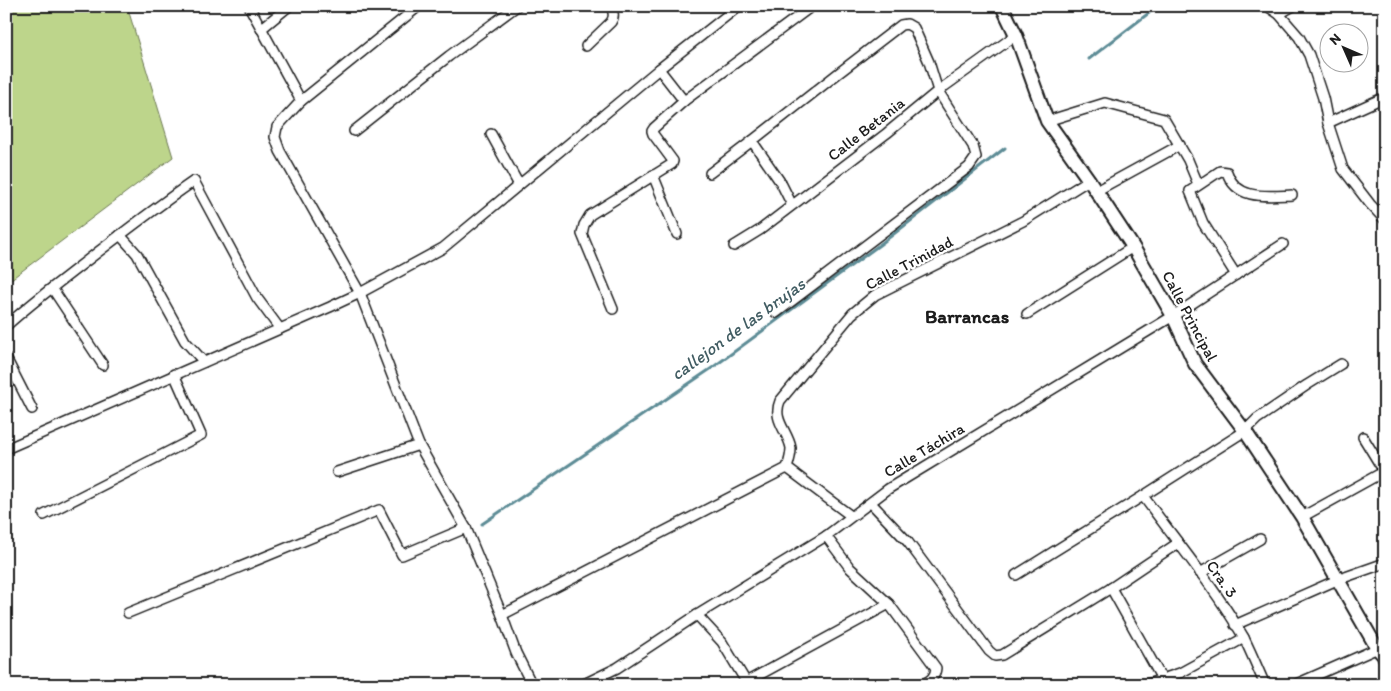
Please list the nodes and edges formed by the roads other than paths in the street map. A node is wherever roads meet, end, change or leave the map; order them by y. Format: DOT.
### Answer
graph roads {
  1 [pos="249,6"];
  2 [pos="289,6"];
  3 [pos="419,6"];
  4 [pos="517,6"];
  5 [pos="611,6"];
  6 [pos="738,6"];
  7 [pos="812,6"];
  8 [pos="1002,6"];
  9 [pos="1267,6"];
  10 [pos="1293,6"];
  11 [pos="1279,14"];
  12 [pos="261,29"];
  13 [pos="1016,35"];
  14 [pos="586,46"];
  15 [pos="659,69"];
  16 [pos="938,91"];
  17 [pos="1385,97"];
  18 [pos="301,101"];
  19 [pos="684,101"];
  20 [pos="1047,121"];
  21 [pos="1328,123"];
  22 [pos="354,131"];
  23 [pos="491,134"];
  24 [pos="752,141"];
  25 [pos="1180,145"];
  26 [pos="710,174"];
  27 [pos="653,175"];
  28 [pos="1198,184"];
  29 [pos="519,185"];
  30 [pos="1093,186"];
  31 [pos="1292,195"];
  32 [pos="792,205"];
  33 [pos="1385,220"];
  34 [pos="677,234"];
  35 [pos="120,235"];
  36 [pos="1284,244"];
  37 [pos="734,246"];
  38 [pos="1133,247"];
  39 [pos="1236,275"];
  40 [pos="52,288"];
  41 [pos="360,294"];
  42 [pos="613,309"];
  43 [pos="776,313"];
  44 [pos="1027,314"];
  45 [pos="1173,316"];
  46 [pos="6,326"];
  47 [pos="280,329"];
  48 [pos="6,358"];
  49 [pos="204,362"];
  50 [pos="1341,364"];
  51 [pos="103,365"];
  52 [pos="174,374"];
  53 [pos="32,409"];
  54 [pos="1245,431"];
  55 [pos="1363,437"];
  56 [pos="419,445"];
  57 [pos="6,449"];
  58 [pos="787,468"];
  59 [pos="337,472"];
  60 [pos="1384,472"];
  61 [pos="1143,496"];
  62 [pos="871,503"];
  63 [pos="44,515"];
  64 [pos="851,516"];
  65 [pos="1302,517"];
  66 [pos="466,528"];
  67 [pos="826,536"];
  68 [pos="1260,539"];
  69 [pos="1178,543"];
  70 [pos="1385,563"];
  71 [pos="1200,573"];
  72 [pos="1016,574"];
  73 [pos="1337,580"];
  74 [pos="1111,588"];
  75 [pos="889,604"];
  76 [pos="128,613"];
  77 [pos="502,615"];
  78 [pos="697,615"];
  79 [pos="1235,624"];
  80 [pos="1244,638"];
  81 [pos="1382,650"];
  82 [pos="1162,679"];
  83 [pos="747,683"];
  84 [pos="532,685"];
  85 [pos="582,685"];
  86 [pos="922,685"];
  87 [pos="1145,685"];
  88 [pos="1265,685"];
  89 [pos="1294,685"];
  1 -- 12 [label="street"];
  2 -- 12 [label="street"];
  3 -- 18 [label="street"];
  4 -- 22 [label="street"];
  5 -- 14 [label="street"];
  6 -- 15 [label="street"];
  7 -- 19 [label="street"];
  8 -- 13 [label="street, Calle Principal"];
  9 -- 11 [label="street"];
  10 -- 11 [label="street"];
  11 -- 21 [label="street"];
  12 -- 18 [label="street"];
  13 -- 16 [label="street, Calle Betania"];
  13 -- 20 [label="street, Calle Principal"];
  15 -- 19 [label="street"];
  15 -- 29 [label="street"];
  16 -- 24 [label="street"];
  16 -- 32 [label="street, Calle Betania"];
  16 -- 43 [label="street"];
  17 -- 21 [label="street"];
  18 -- 41 [label="street"];
  19 -- 27 [label="street"];
  20 -- 25 [label="street"];
  20 -- 30 [label="street, Calle Principal"];
  21 -- 33 [label="street"];
  23 -- 29 [label="street"];
  24 -- 26 [label="street"];
  24 -- 32 [label="street"];
  25 -- 28 [label="street"];
  25 -- 30 [label="street"];
  27 -- 34 [label="street"];
  27 -- 42 [label="street"];
  28 -- 31 [label="street"];
  28 -- 39 [label="street"];
  29 -- 41 [label="street"];
  30 -- 38 [label="street, Calle Principal"];
  30 -- 58 [label="street, Calle Trinidad"];
  32 -- 37 [label="street, Calle Betania"];
  35 -- 40 [label="street"];
  35 -- 47 [label="street"];
  35 -- 49 [label="street"];
  36 -- 39 [label="street, Calle Táchira"];
  38 -- 44 [label="street"];
  38 -- 45 [label="street, Calle Principal"];
  39 -- 45 [label="street, Calle Táchira"];
  40 -- 46 [label="street"];
  40 -- 51 [label="street"];
  41 -- 47 [label="street"];
  41 -- 56 [label="street"];
  45 -- 54 [label="street, Calle Principal"];
  45 -- 62 [label="street, Calle Táchira"];
  47 -- 49 [label="street"];
  48 -- 53 [label="street"];
  49 -- 52 [label="street"];
  50 -- 54 [label="street"];
  52 -- 57 [label="street"];
  52 -- 63 [label="street"];
  54 -- 61 [label="street"];
  54 -- 65 [label="street, Calle Principal"];
  55 -- 60 [label="street"];
  56 -- 59 [label="street"];
  56 -- 66 [label="street"];
  58 -- 64 [label="street"];
  58 -- 77 [label="street"];
  60 -- 65 [label="street"];
  61 -- 69 [label="street, Cra. 3"];
  61 -- 72 [label="street"];
  62 -- 64 [label="street, Calle Táchira"];
  62 -- 74 [label="street"];
  64 -- 67 [label="street, Calle Táchira"];
  65 -- 73 [label="street, Calle Principal"];
  66 -- 76 [label="street"];
  66 -- 77 [label="street"];
  67 -- 75 [label="street"];
  67 -- 78 [label="street, Calle Táchira"];
  68 -- 71 [label="street"];
  69 -- 71 [label="street, Cra. 3"];
  69 -- 74 [label="street"];
  70 -- 73 [label="street"];
  71 -- 79 [label="street, Cra. 3"];
  73 -- 79 [label="street"];
  73 -- 81 [label="street, Calle Principal"];
  74 -- 82 [label="street"];
  75 -- 83 [label="street"];
  75 -- 86 [label="street"];
  77 -- 84 [label="street"];
  78 -- 83 [label="street"];
  78 -- 85 [label="street, Calle Táchira"];
  79 -- 80 [label="street, Cra. 3"];
  80 -- 82 [label="street"];
  80 -- 88 [label="street, Cra. 3"];
  81 -- 89 [label="street"];
  82 -- 87 [label="street"];
}
